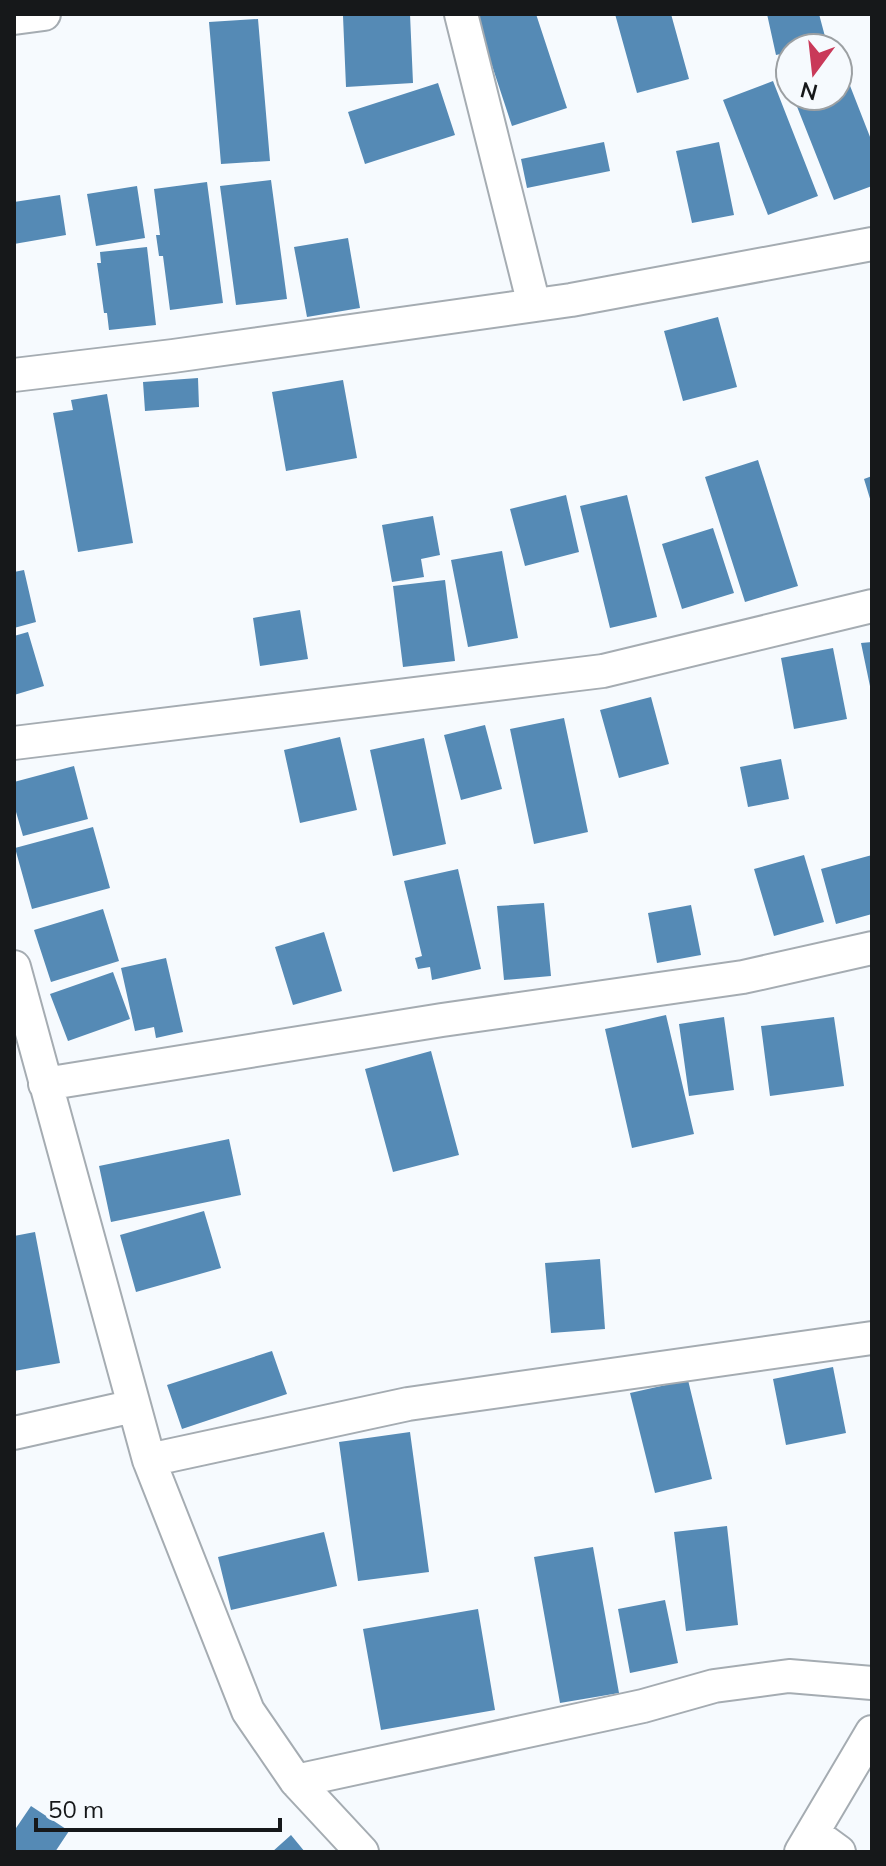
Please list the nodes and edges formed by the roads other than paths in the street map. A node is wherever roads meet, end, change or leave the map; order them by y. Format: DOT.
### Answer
graph roads {
  1 [pos="44,14"];
  2 [pos="461,14"];
  3 [pos="14,18"];
  4 [pos="872,244"];
  5 [pos="534,305"];
  6 [pos="14,375"];
  7 [pos="872,606"];
  8 [pos="14,743"];
  9 [pos="872,948"];
  10 [pos="14,967"];
  11 [pos="45,1084"];
  12 [pos="872,1338"];
  13 [pos="134,1406"];
  14 [pos="14,1433"];
  15 [pos="149,1460"];
  16 [pos="872,1683"];
  17 [pos="872,1732"];
  18 [pos="296,1781"];
  19 [pos="807,1843"];
  20 [pos="362,1852"];
  21 [pos="839,1852"];
  1 -- 3 [label="street"];
  2 -- 5 [label="street"];
  4 -- 5 [label="street"];
  5 -- 6 [label="street"];
  7 -- 8 [label="street"];
  9 -- 11 [label="street"];
  10 -- 11 [label="street"];
  11 -- 13 [label="street"];
  12 -- 15 [label="street"];
  13 -- 14 [label="street"];
  13 -- 15 [label="street"];
  15 -- 18 [label="street"];
  16 -- 18 [label="street"];
  17 -- 19 [label="street"];
  18 -- 20 [label="street"];
  19 -- 21 [label="street"];
}
